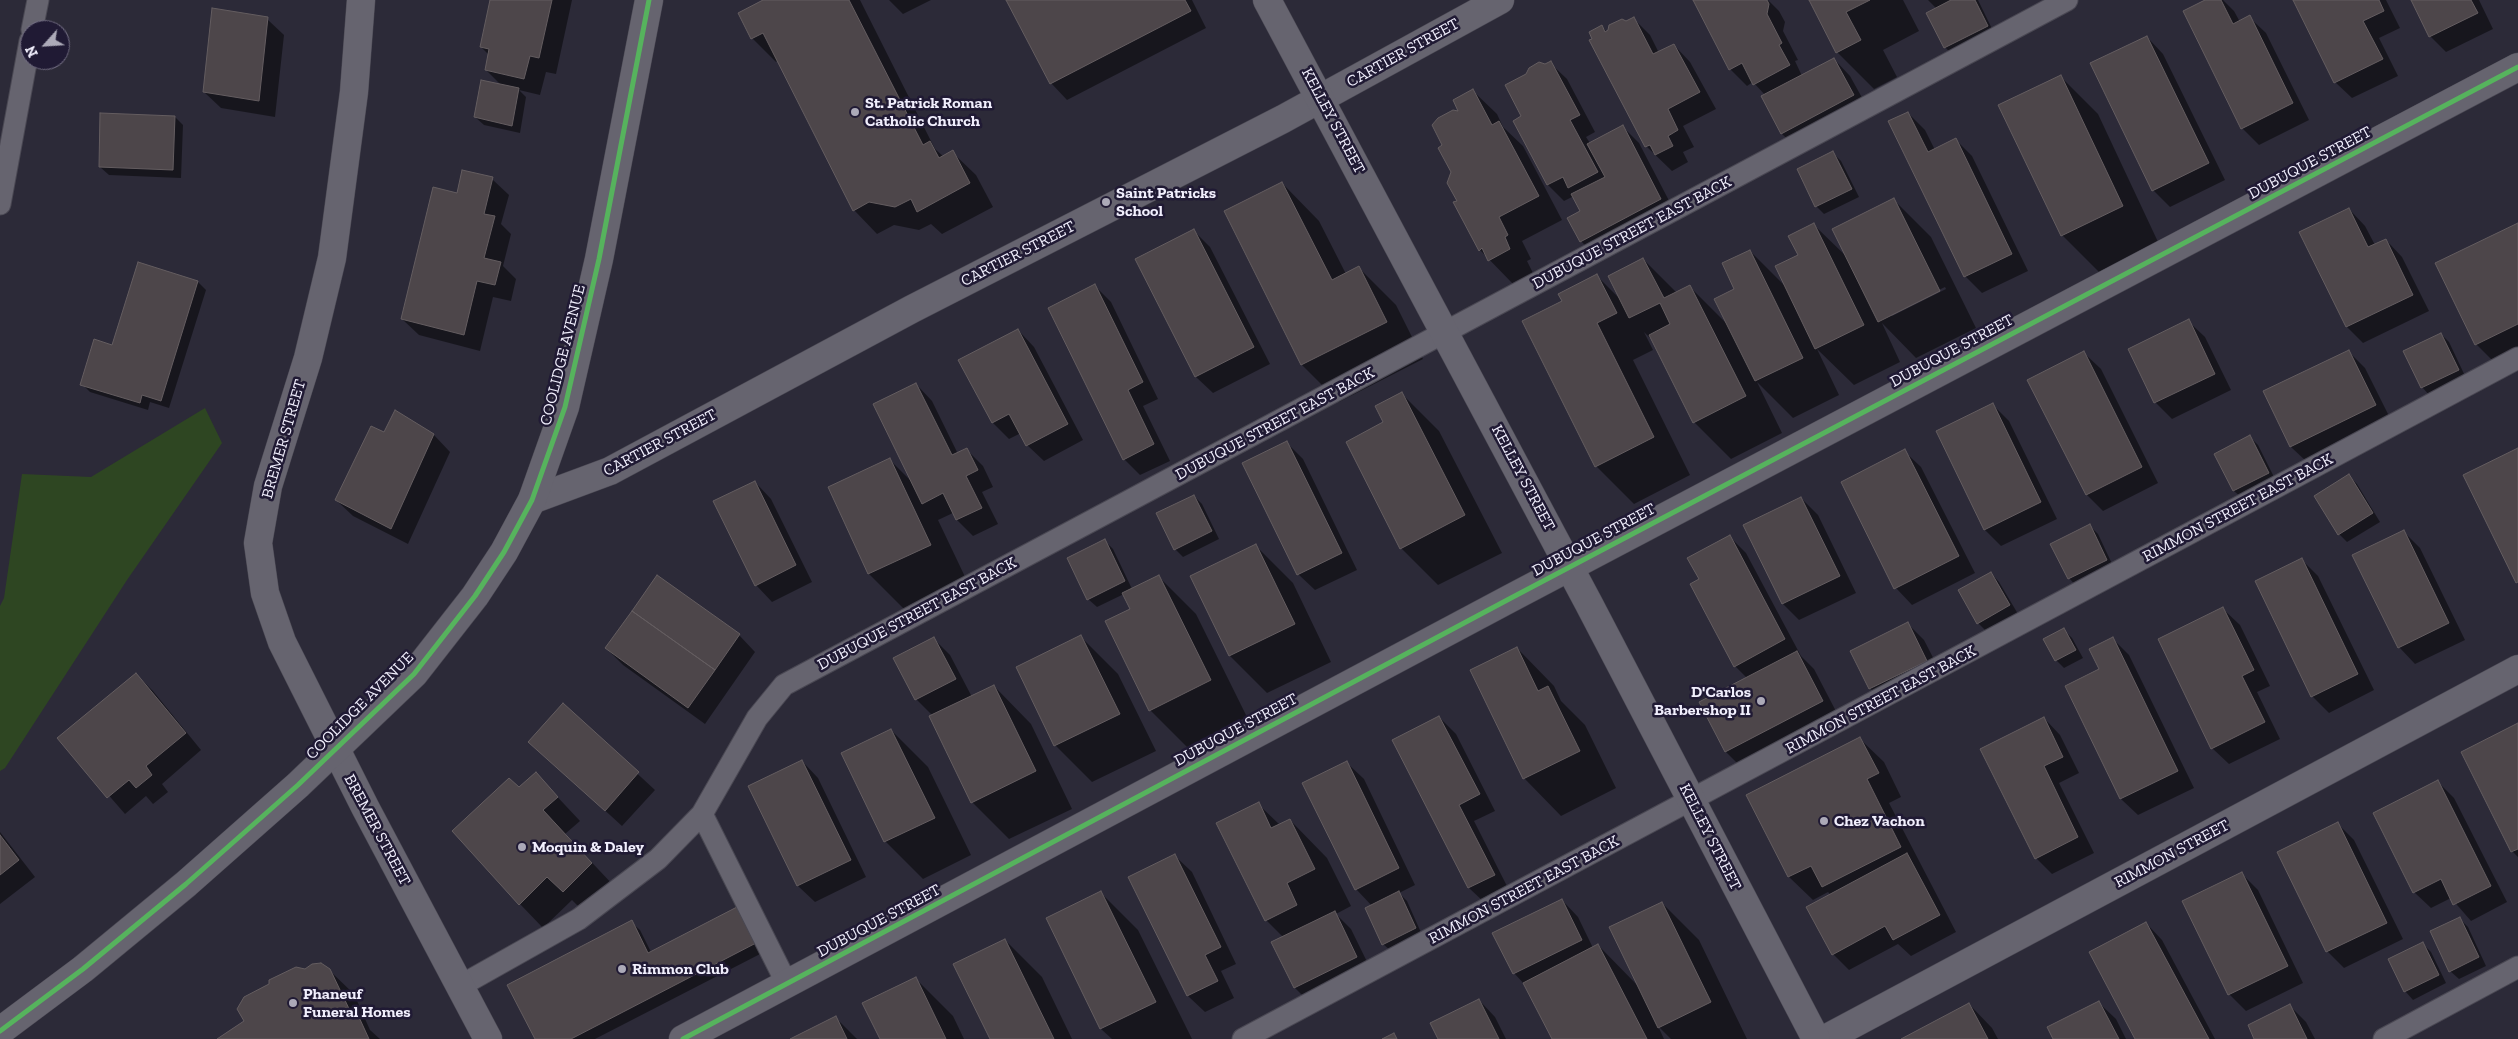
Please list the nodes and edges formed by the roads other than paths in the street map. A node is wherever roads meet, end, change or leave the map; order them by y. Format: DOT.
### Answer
graph roads {
  1 [pos="38,0"];
  2 [pos="361,0"];
  3 [pos="649,0"];
  4 [pos="1267,0"];
  5 [pos="1500,0"];
  6 [pos="2067,0"];
  7 [pos="34,20"];
  8 [pos="2518,67"];
  9 [pos="25,70"];
  10 [pos="1321,98"];
  11 [pos="0,204"];
  12 [pos="1446,334"];
  13 [pos="2518,358"];
  14 [pos="532,500"];
  15 [pos="1570,568"];
  16 [pos="2518,669"];
  17 [pos="335,749"];
  18 [pos="1692,801"];
  19 [pos="702,814"];
  20 [pos="2518,967"];
  21 [pos="787,984"];
  22 [pos="460,986"];
  23 [pos="0,1031"];
  24 [pos="488,1039"];
  25 [pos="683,1039"];
  26 [pos="1243,1039"];
  27 [pos="1816,1039"];
  28 [pos="1825,1039"];
  29 [pos="2384,1039"];
  1 -- 7 [label="lane"];
  2 -- 17 [label="street, BREMER STREET"];
  3 -- 14 [label="street, COOLIDGE AVENUE"];
  4 -- 10 [label="street, KELLEY STREET"];
  5 -- 10 [label="street, CARTIER STREET"];
  6 -- 12 [label="lane, DUBUQUE STREET EAST BACK"];
  8 -- 15 [label="street, DUBUQUE STREET"];
  9 -- 11 [label="lane"];
  10 -- 12 [label="street, KELLEY STREET"];
  10 -- 14 [label="street, CARTIER STREET"];
  12 -- 15 [label="street, KELLEY STREET"];
  12 -- 19 [label="lane, DUBUQUE STREET EAST BACK"];
  13 -- 18 [label="lane, RIMMON STREET EAST BACK"];
  14 -- 17 [label="street, COOLIDGE AVENUE"];
  15 -- 18 [label="street, KELLEY STREET"];
  15 -- 21 [label="street, DUBUQUE STREET"];
  16 -- 28 [label="street, RIMMON STREET"];
  17 -- 22 [label="street, BREMER STREET"];
  17 -- 23 [label="street, COOLIDGE AVENUE"];
  18 -- 26 [label="lane, RIMMON STREET EAST BACK"];
  18 -- 27 [label="street, KELLEY STREET"];
  19 -- 21 [label="lane"];
  19 -- 22 [label="lane, DUBUQUE STREET EAST BACK"];
  20 -- 29 [label="lane"];
  21 -- 25 [label="street, DUBUQUE STREET"];
  22 -- 24 [label="street, BREMER STREET"];
}
